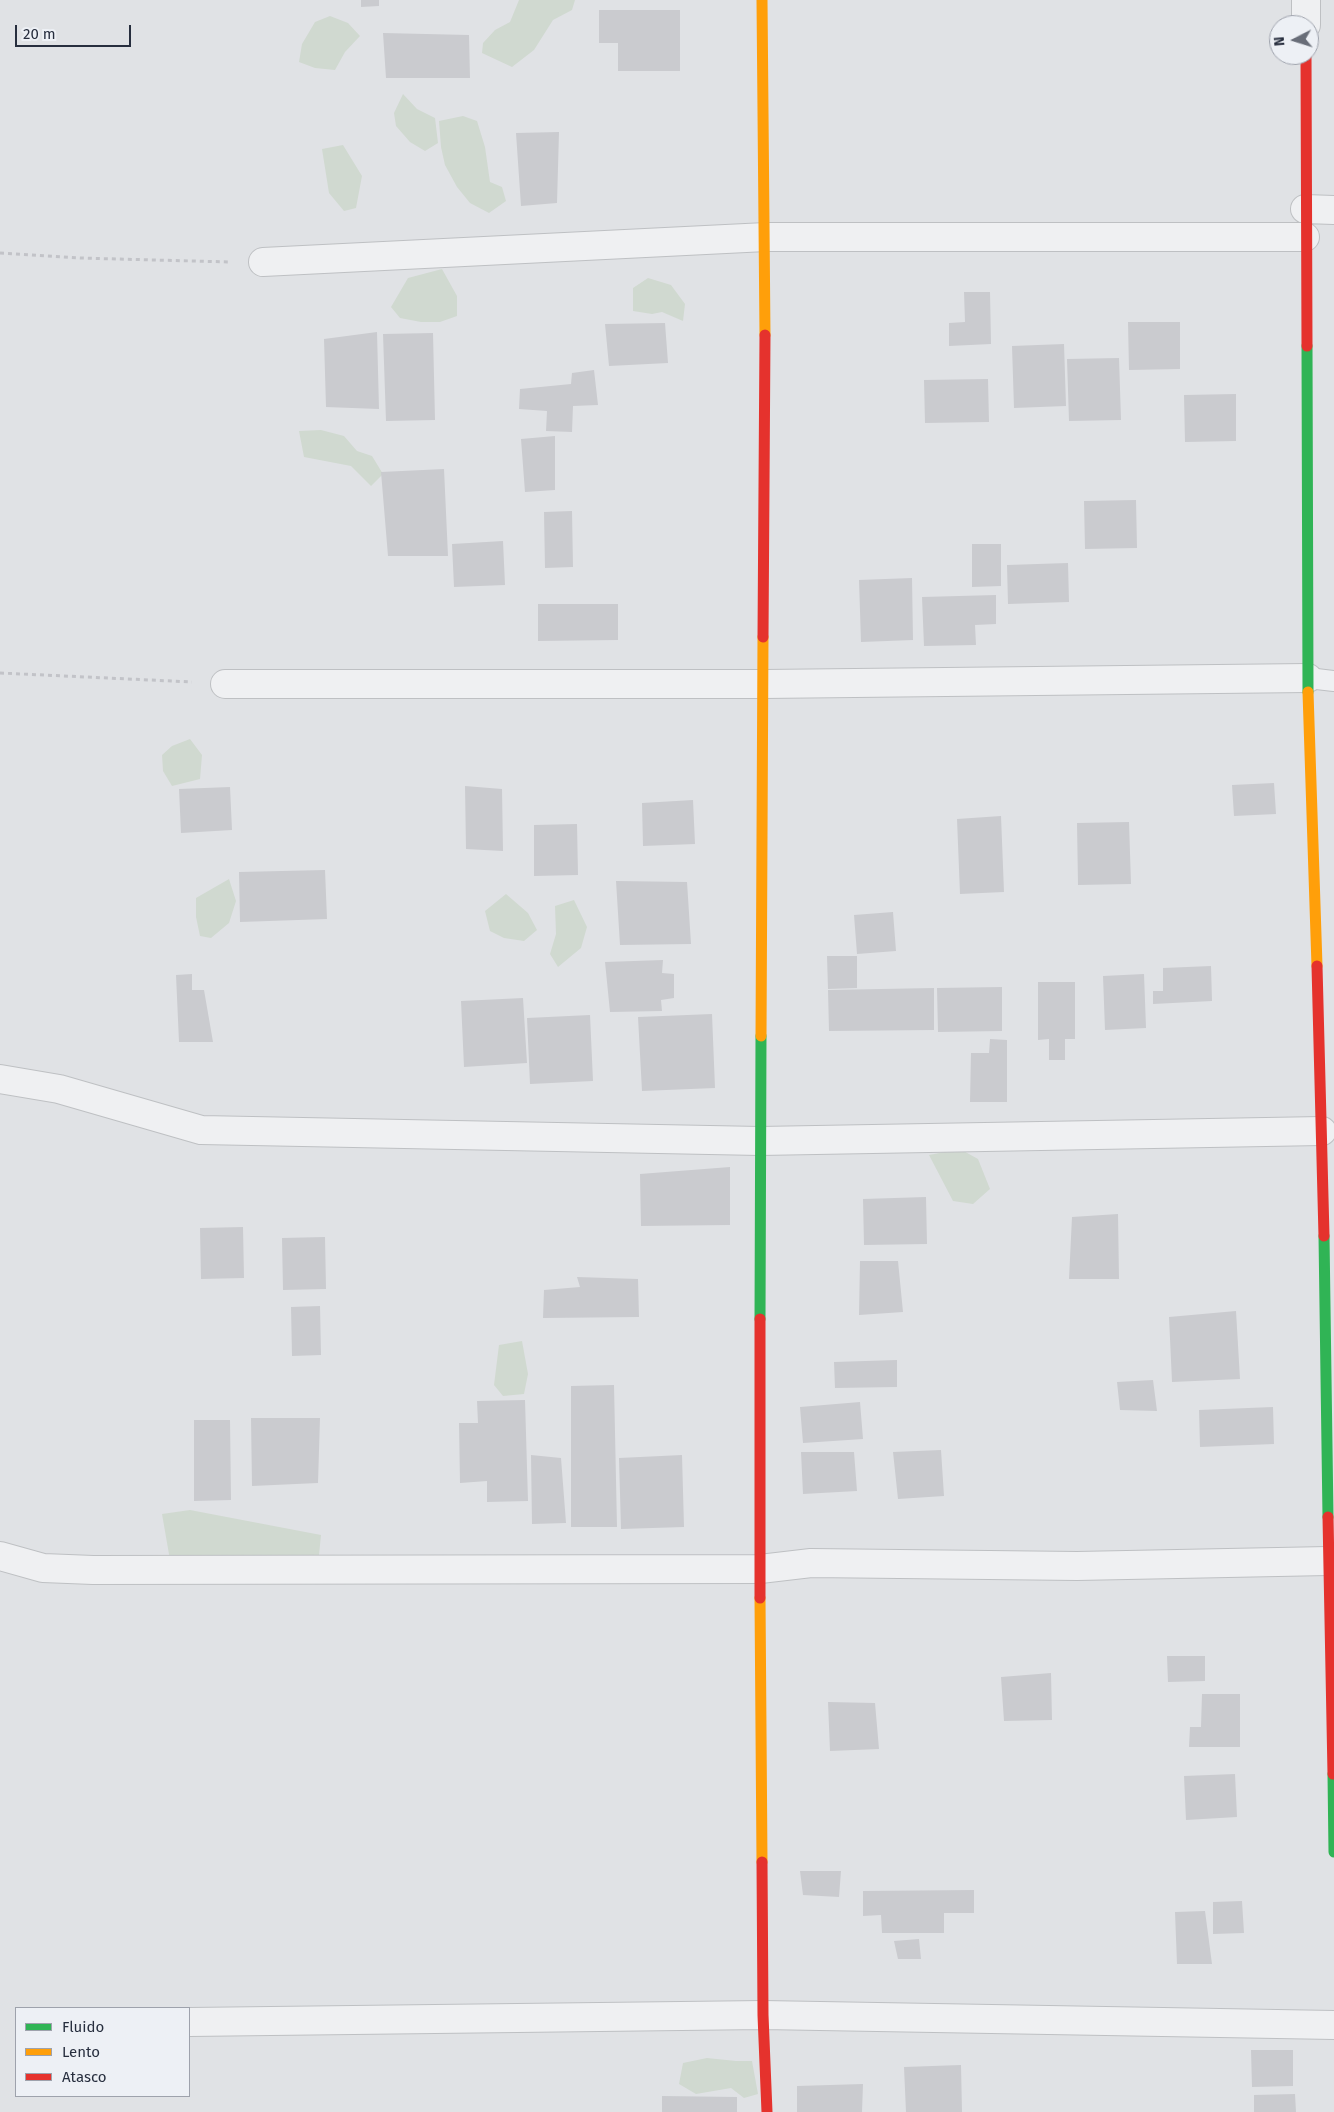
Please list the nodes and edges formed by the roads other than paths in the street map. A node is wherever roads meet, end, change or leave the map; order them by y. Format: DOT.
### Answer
graph roads {
  1 [pos="762,0"];
  2 [pos="1306,0"];
  3 [pos="1306,15"];
  4 [pos="1306,65"];
  5 [pos="1305,208"];
  6 [pos="1334,210"];
  7 [pos="766,237"];
  8 [pos="1305,237"];
  9 [pos="263,262"];
  10 [pos="1321,679"];
  11 [pos="225,684"];
  12 [pos="764,684"];
  13 [pos="0,1080"];
  14 [pos="1322,1131"];
  15 [pos="760,1141"];
  16 [pos="0,1556"];
  17 [pos="1331,1561"];
  18 [pos="760,1569"];
  19 [pos="1334,1852"];
  20 [pos="763,2015"];
  21 [pos="190,2022"];
  22 [pos="1334,2025"];
  23 [pos="767,2112"];
  1 -- 7 [label="street"];
  2 -- 3 [label="street"];
  4 -- 5 [label="street"];
  5 -- 6 [label="street"];
  5 -- 8 [label="street"];
  7 -- 8 [label="street"];
  7 -- 9 [label="street"];
  7 -- 12 [label="street"];
  8 -- 10 [label="street"];
  10 -- 12 [label="street"];
  10 -- 14 [label="street"];
  11 -- 12 [label="street"];
  12 -- 15 [label="street"];
  13 -- 15 [label="street"];
  14 -- 15 [label="street"];
  14 -- 17 [label="street"];
  15 -- 18 [label="street"];
  16 -- 18 [label="street"];
  17 -- 18 [label="street"];
  17 -- 19 [label="street"];
  18 -- 20 [label="street"];
  20 -- 21 [label="street"];
  20 -- 22 [label="street"];
  20 -- 23 [label="street"];
}
